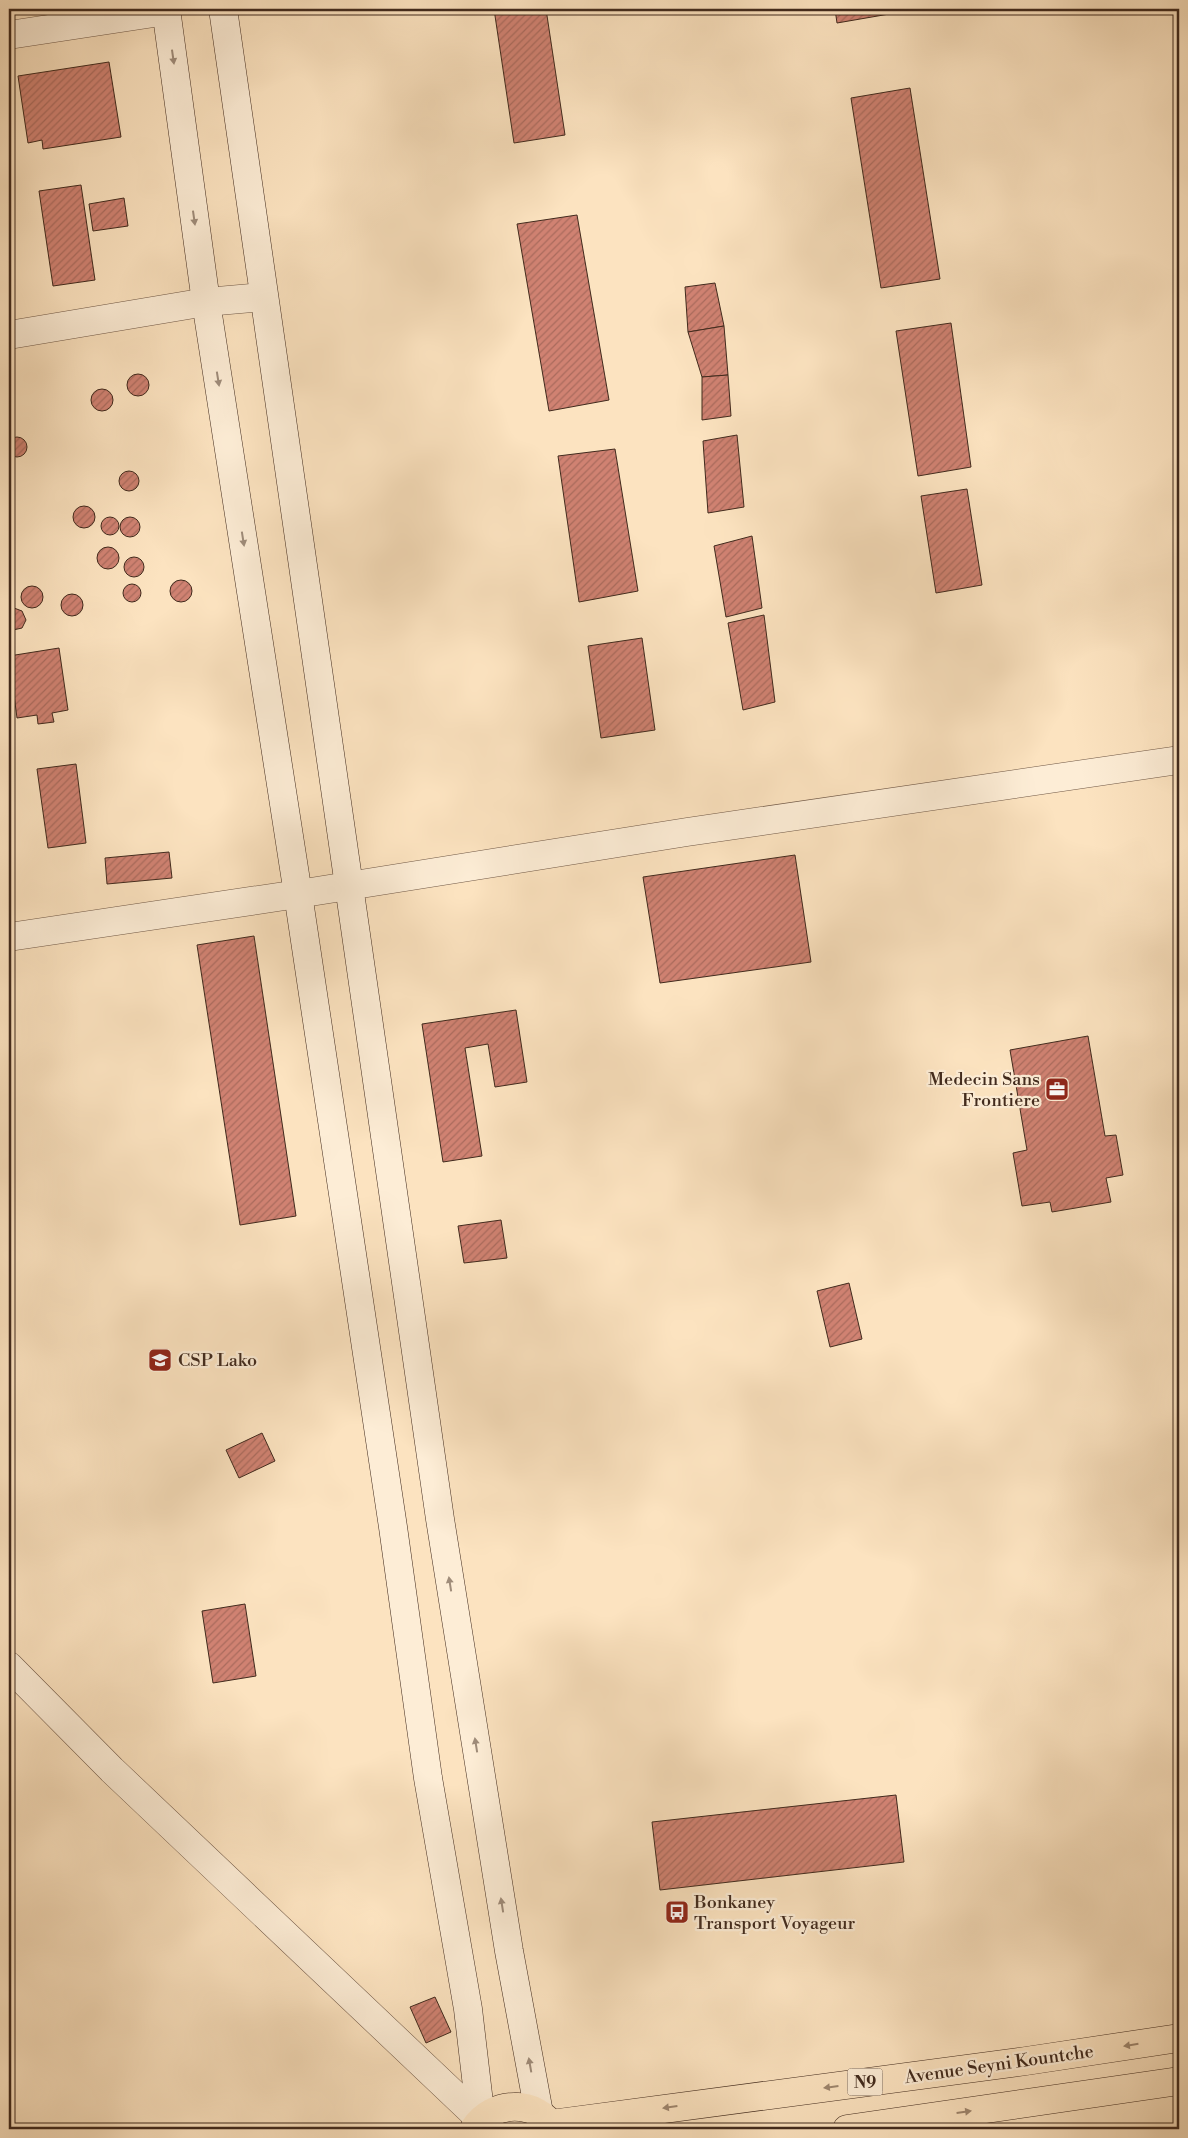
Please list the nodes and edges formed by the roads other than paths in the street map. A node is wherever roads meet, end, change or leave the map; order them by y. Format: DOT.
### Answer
graph roads {
  1 [pos="223,9"];
  2 [pos="167,10"];
  3 [pos="9,35"];
  4 [pos="263,297"];
  5 [pos="206,302"];
  6 [pos="9,334"];
  7 [pos="1179,760"];
  8 [pos="350,886"];
  9 [pos="298,894"];
  10 [pos="9,937"];
  11 [pos="9,1666"];
  12 [pos="1179,2038"];
  13 [pos="1179,2081"];
  14 [pos="548,2122"];
  15 [pos="478,2125"];
  16 [pos="847,2129"];
  1 -- 4 [label="main road"];
  2 -- 3 [label="main road"];
  2 -- 5 [label="main road, one-way"];
  4 -- 5 [label="main road"];
  4 -- 8 [label="main road"];
  5 -- 6 [label="main road"];
  5 -- 9 [label="main road, one-way"];
  7 -- 8 [label="main road"];
  8 -- 9 [label="main road"];
  14 -- 8 [label="main road, one-way"];
  9 -- 10 [label="main road"];
  9 -- 15 [label="main road"];
  11 -- 15 [label="main road"];
  12 -- 14 [label="highway, Avenue Seyni Kountche / N9, one-way"];
  16 -- 13 [label="highway, one-way"];
  14 -- 15 [label="highway, N9"];
}
